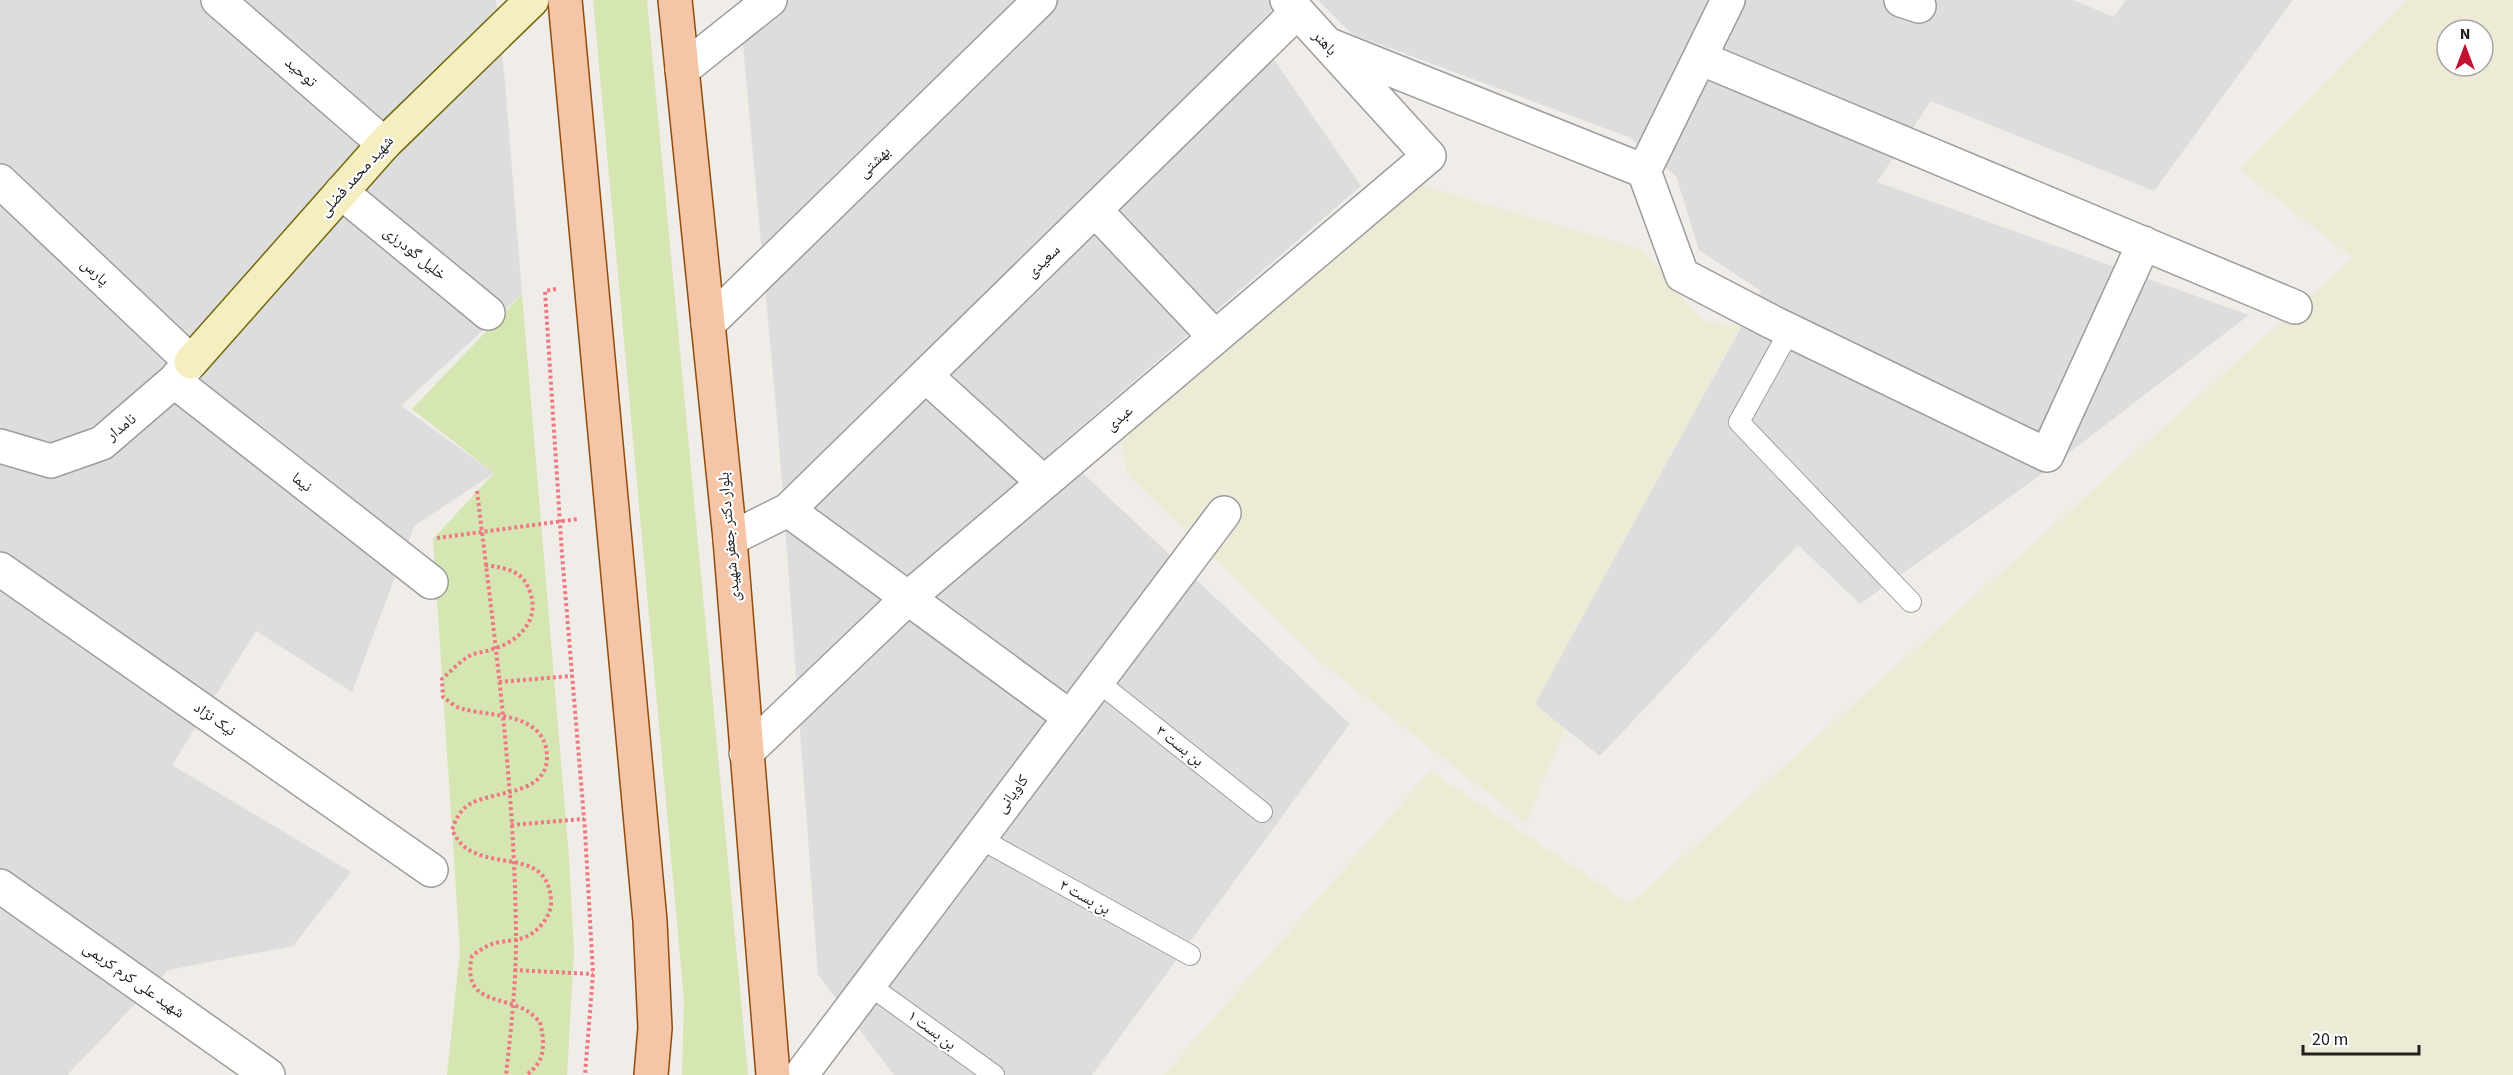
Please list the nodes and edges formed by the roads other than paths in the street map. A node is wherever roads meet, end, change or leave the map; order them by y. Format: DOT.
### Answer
graph roads {
  1 [pos="218,0"];
  2 [pos="532,0"];
  3 [pos="565,0"];
  4 [pos="675,0"];
  5 [pos="770,0"];
  6 [pos="1040,0"];
  7 [pos="1728,0"];
  8 [pos="1309,16"];
  9 [pos="1700,58"];
  10 [pos="682,70"];
  11 [pos="1363,85"];
  12 [pos="384,144"];
  13 [pos="1644,171"];
  14 [pos="0,182"];
  15 [pos="341,192"];
  16 [pos="1095,210"];
  17 [pos="2144,243"];
  18 [pos="2295,307"];
  19 [pos="489,313"];
  20 [pos="708,324"];
  21 [pos="1790,330"];
  22 [pos="1215,337"];
  23 [pos="182,372"];
  24 [pos="926,376"];
  25 [pos="0,446"];
  26 [pos="1042,482"];
  27 [pos="788,510"];
  28 [pos="1224,513"];
  29 [pos="730,539"];
  30 [pos="0,569"];
  31 [pos="430,582"];
  32 [pos="908,598"];
  33 [pos="1911,602"];
  34 [pos="1097,681"];
  35 [pos="1070,717"];
  36 [pos="746,753"];
  37 [pos="1262,812"];
  38 [pos="979,838"];
  39 [pos="430,870"];
  40 [pos="0,886"];
  41 [pos="1190,955"];
  42 [pos="869,985"];
  43 [pos="268,1075"];
  44 [pos="651,1075"];
  45 [pos="773,1075"];
  46 [pos="801,1075"];
  47 [pos="994,1075"];
  1 -- 12 [label="street, توحید"];
  2 -- 12 [label="street, شهید محمد فضلی"];
  3 -- 44 [label="main road"];
  4 -- 10 [label="main road, بلوار دکتر جعفر شهیدی"];
  5 -- 10 [label="street"];
  6 -- 20 [label="street, بهشتی"];
  7 -- 9 [label="street"];
  8 -- 11 [label="street, باهنر"];
  8 -- 13 [label="street"];
  8 -- 16 [label="street, سعیدی"];
  9 -- 13 [label="street"];
  9 -- 17 [label="street"];
  10 -- 20 [label="main road, بلوار دکتر جعفر شهیدی"];
  11 -- 22 [label="street, عبدی"];
  12 -- 15 [label="street, شهید محمد فضلی"];
  13 -- 21 [label="street"];
  14 -- 23 [label="street, پارس"];
  15 -- 19 [label="street, خلیل گودرزی"];
  15 -- 23 [label="street, شهید محمد فضلی"];
  16 -- 22 [label="street"];
  16 -- 24 [label="street, سعیدی"];
  17 -- 18 [label="street"];
  17 -- 21 [label="street"];
  20 -- 29 [label="main road, بلوار دکتر جعفر شهیدی"];
  21 -- 33 [label="lane"];
  22 -- 26 [label="street, عبدی"];
  23 -- 25 [label="street, نامدار"];
  23 -- 31 [label="street, نیما"];
  24 -- 26 [label="street"];
  24 -- 27 [label="street, سعیدی"];
  26 -- 32 [label="street, عبدی"];
  27 -- 29 [label="street, سعیدی"];
  27 -- 32 [label="street"];
  28 -- 34 [label="street, کاویانی"];
  29 -- 36 [label="main road, بلوار دکتر جعفر شهیدی"];
  30 -- 39 [label="street, نیک نژاد"];
  32 -- 35 [label="street"];
  32 -- 36 [label="street, عبدی"];
  34 -- 35 [label="street, کاویانی"];
  34 -- 37 [label="lane, بن بست ۳"];
  35 -- 38 [label="street, کاویانی"];
  36 -- 45 [label="main road, بلوار دکتر جعفر شهیدی"];
  38 -- 41 [label="lane, بن بست ۲"];
  38 -- 42 [label="street, کاویانی"];
  40 -- 43 [label="street, شهید علی کرم کریمی"];
  42 -- 46 [label="street, کاویانی"];
  42 -- 47 [label="lane, بن بست ۱"];
}
